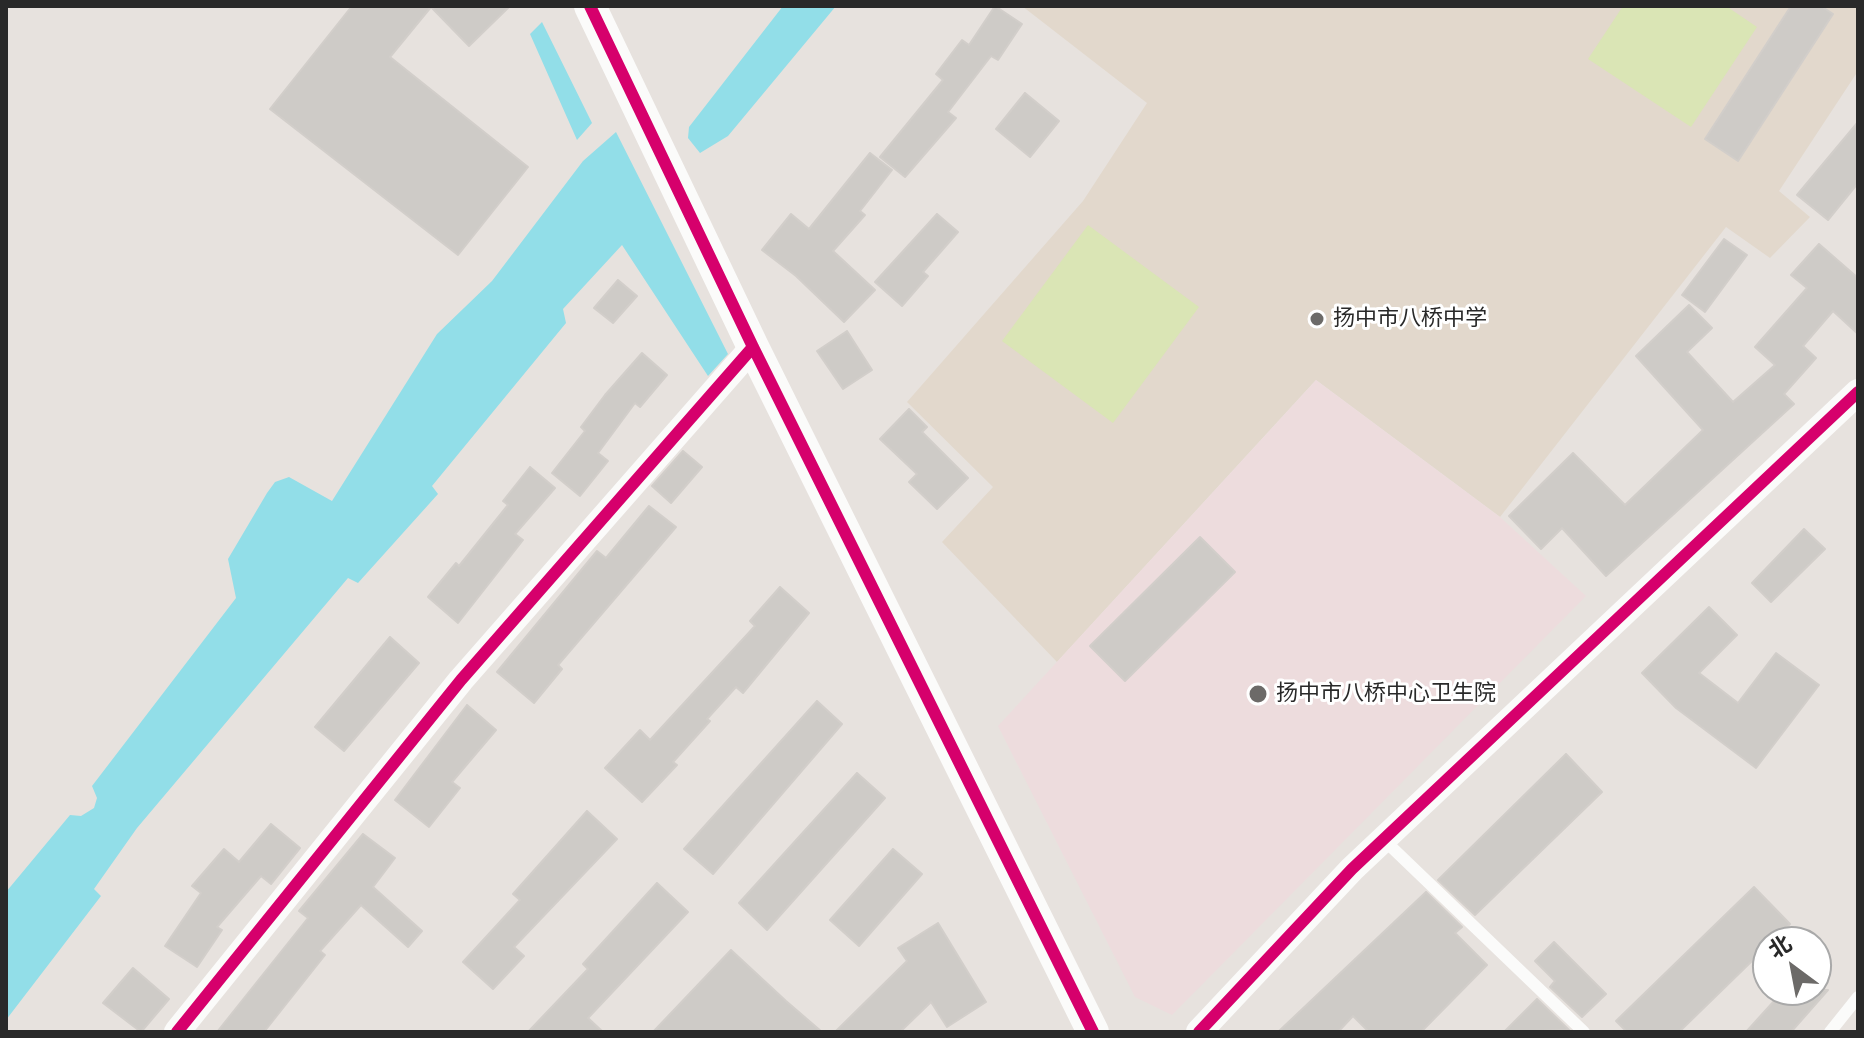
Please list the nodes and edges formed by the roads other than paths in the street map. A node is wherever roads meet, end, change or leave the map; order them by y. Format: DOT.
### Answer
graph roads {
  1 [pos="590,6"];
  2 [pos="753,347"];
  3 [pos="1858,392"];
  4 [pos="1383,839"];
  5 [pos="1858,997"];
  6 [pos="177,1032"];
  7 [pos="1093,1032"];
  8 [pos="1199,1032"];
  9 [pos="1584,1032"];
  10 [pos="1830,1032"];
  1 -- 2 [label="street"];
  2 -- 6 [label="street"];
  2 -- 7 [label="street"];
  3 -- 4 [label="street"];
  4 -- 8 [label="street"];
  4 -- 9 [label="lane"];
  5 -- 10 [label="lane"];
}
